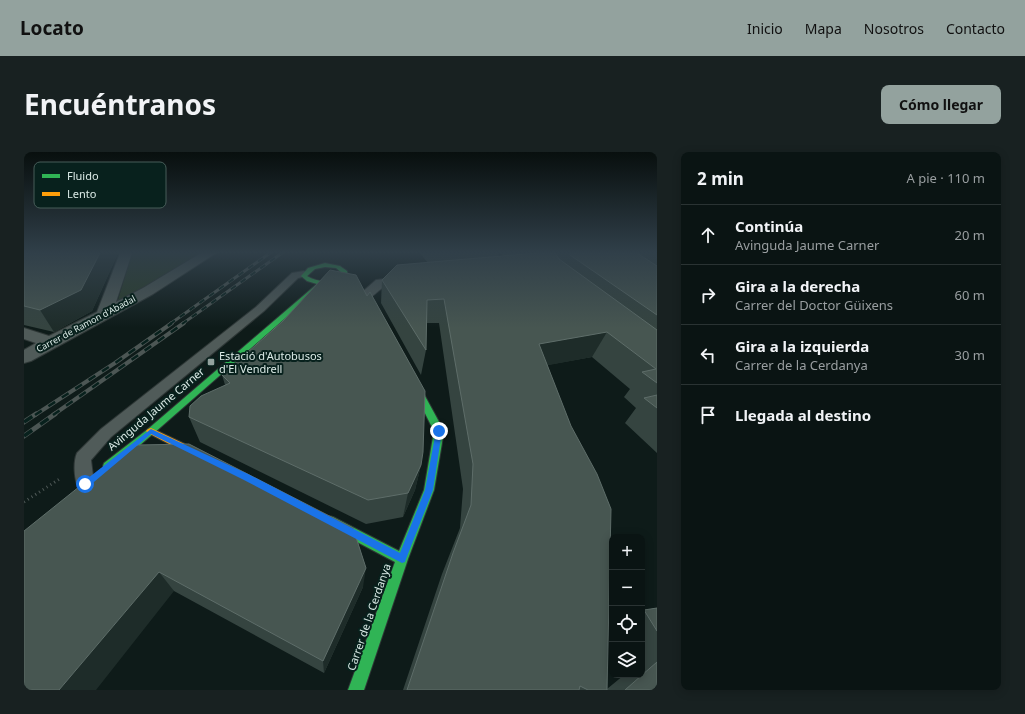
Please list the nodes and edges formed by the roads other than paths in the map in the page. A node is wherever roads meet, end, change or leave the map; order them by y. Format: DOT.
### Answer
graph roads {
  1 [pos="117,278"];
  2 [pos="170,278"];
  3 [pos="292,278"];
  4 [pos="307,278"];
  5 [pos="343,278"];
  6 [pos="352,278"];
  7 [pos="426,279"];
  8 [pos="354,283"];
  9 [pos="321,284"];
  10 [pos="104,315"];
  11 [pos="24,333"];
  12 [pos="51,344"];
  13 [pos="24,357"];
  14 [pos="407,369"];
  15 [pos="151,431"];
  16 [pos="211,460"];
  17 [pos="103,470"];
  18 [pos="86,484"];
  19 [pos="320,516"];
  20 [pos="402,559"];
  21 [pos="356,690"];
  1 -- 10 [label="street"];
  2 -- 10 [label="street, Carrer de Ramon d'Abadal"];
  3 -- 18 [label="lane"];
  4 -- 9 [label="street"];
  5 -- 8 [label="street"];
  6 -- 8 [label="street"];
  7 -- 8 [label="street"];
  8 -- 9 [label="street"];
  9 -- 15 [label="street, Avinguda Jaume Carner"];
  10 -- 12 [label="street, Carrer de Ramon d'Abadal"];
  11 -- 12 [label="street"];
  12 -- 13 [label="street, Carrer de Ramon d'Abadal"];
  14 -- 20 [label="street, Carrer de la Cerdanya"];
  15 -- 16 [label="street"];
  15 -- 17 [label="street, Avinguda Jaume Carner"];
  19 -- 20 [label="street"];
  20 -- 21 [label="street, Carrer de la Cerdanya"];
}
